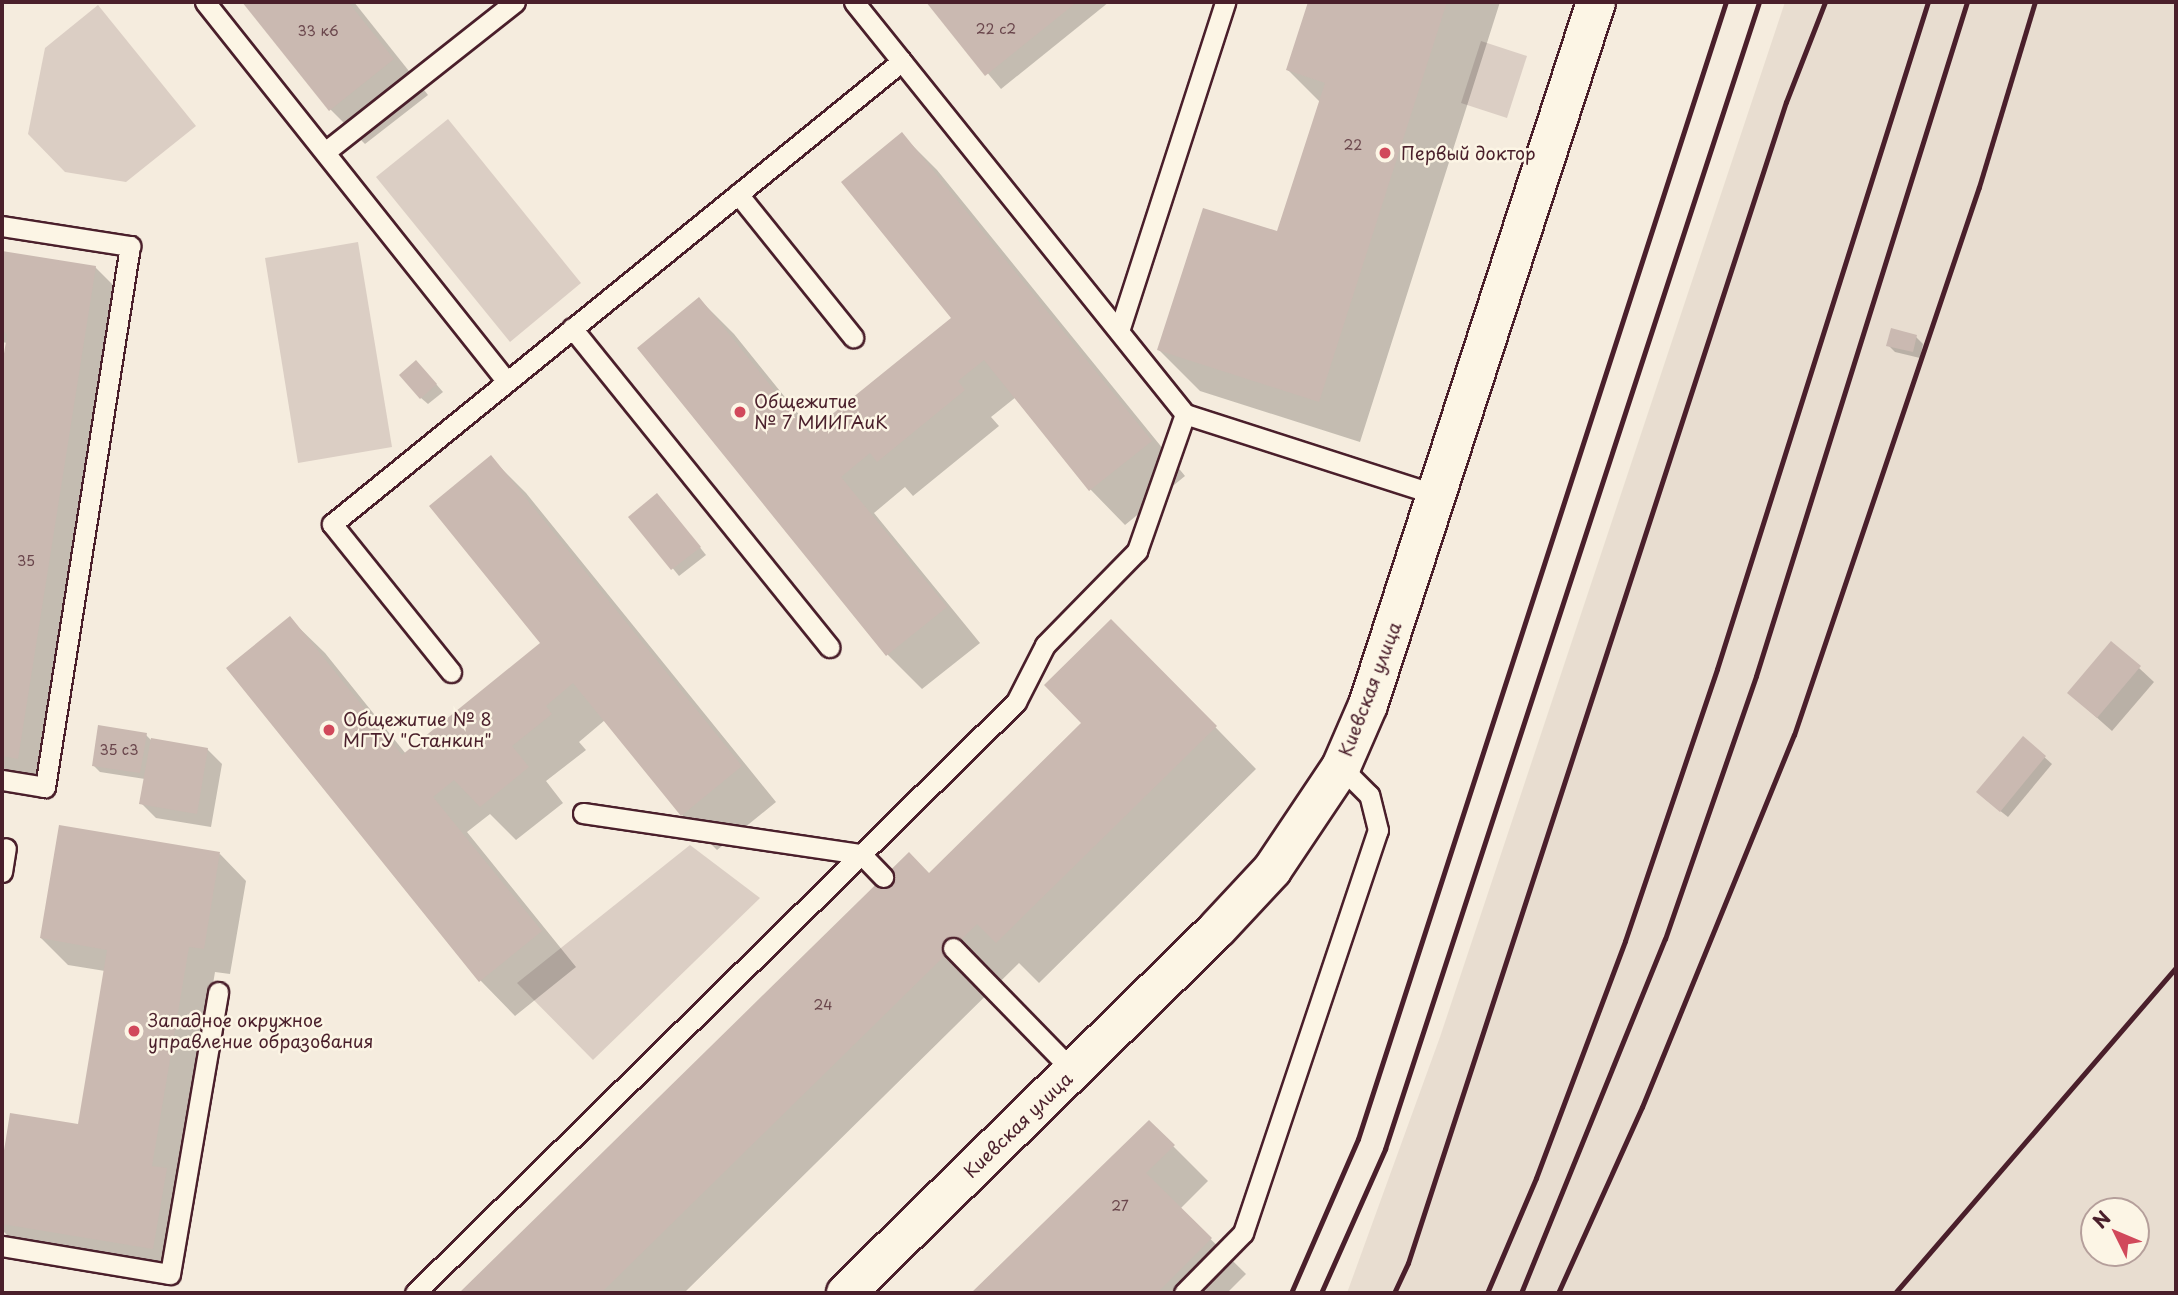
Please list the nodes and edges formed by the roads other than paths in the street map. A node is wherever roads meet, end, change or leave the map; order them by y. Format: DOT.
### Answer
graph roads {
  1 [pos="205,2"];
  2 [pos="515,2"];
  3 [pos="854,2"];
  4 [pos="1225,2"];
  5 [pos="1596,2"];
  6 [pos="902,61"];
  7 [pos="325,152"];
  8 [pos="738,194"];
  9 [pos="2,226"];
  10 [pos="572,328"];
  11 [pos="1119,331"];
  12 [pos="853,337"];
  13 [pos="508,381"];
  14 [pos="1185,414"];
  15 [pos="1438,495"];
  16 [pos="829,647"];
  17 [pos="451,672"];
  18 [pos="1341,767"];
  19 [pos="2,780"];
  20 [pos="583,813"];
  21 [pos="6,849"];
  22 [pos="861,854"];
  23 [pos="2,872"];
  24 [pos="883,877"];
  25 [pos="953,948"];
  26 [pos="218,992"];
  27 [pos="1074,1072"];
  28 [pos="2,1246"];
  29 [pos="415,1293"];
  30 [pos="846,1293"];
  31 [pos="1184,1293"];
  1 -- 7 [label="lane"];
  2 -- 7 [label="lane"];
  3 -- 6 [label="lane"];
  4 -- 11 [label="lane"];
  5 -- 15 [label="street, Киевская улица"];
  6 -- 8 [label="lane"];
  6 -- 11 [label="lane"];
  7 -- 13 [label="lane"];
  8 -- 10 [label="lane"];
  8 -- 12 [label="lane"];
  9 -- 19 [label="lane"];
  10 -- 13 [label="lane"];
  10 -- 16 [label="lane"];
  11 -- 14 [label="lane"];
  13 -- 17 [label="lane"];
  14 -- 15 [label="lane"];
  14 -- 22 [label="lane"];
  15 -- 18 [label="street, Киевская улица"];
  18 -- 27 [label="street, Киевская улица"];
  18 -- 31 [label="lane"];
  20 -- 22 [label="lane"];
  21 -- 23 [label="lane"];
  22 -- 24 [label="lane"];
  22 -- 29 [label="lane"];
  25 -- 27 [label="lane"];
  26 -- 28 [label="lane"];
  27 -- 30 [label="street, Киевская улица"];
}
